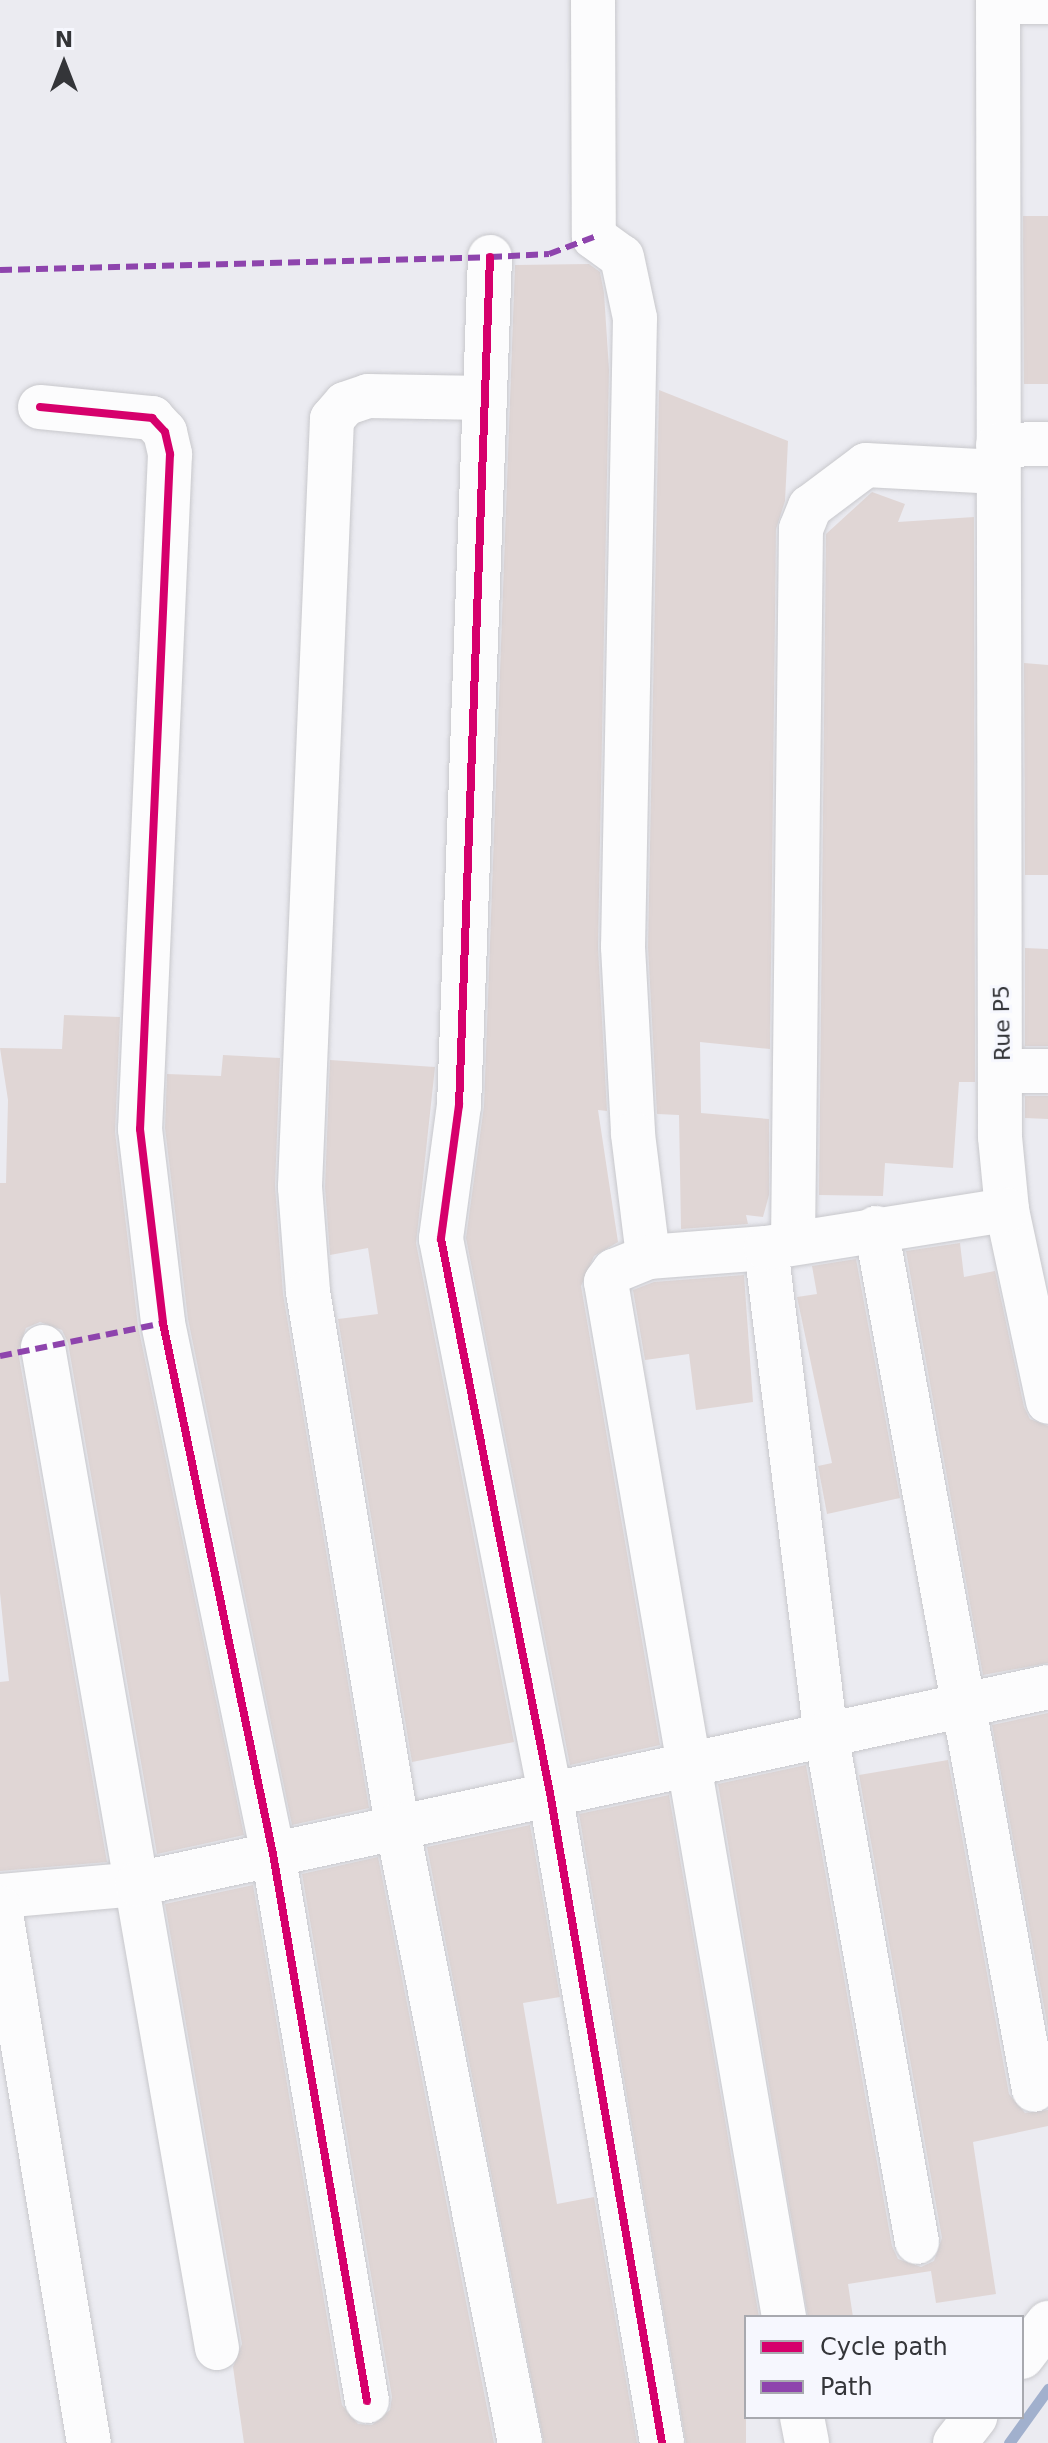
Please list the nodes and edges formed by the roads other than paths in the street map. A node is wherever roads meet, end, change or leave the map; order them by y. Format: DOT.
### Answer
graph roads {
  1 [pos="593,0"];
  2 [pos="998,1"];
  3 [pos="1048,2"];
  4 [pos="490,257"];
  5 [pos="485,398"];
  6 [pos="40,407"];
  7 [pos="1048,444"];
  8 [pos="998,458"];
  9 [pos="1003,1071"];
  10 [pos="1048,1071"];
  11 [pos="1007,1210"];
  12 [pos="876,1228"];
  13 [pos="779,1246"];
  14 [pos="648,1257"];
  15 [pos="43,1347"];
  16 [pos="1048,1402"];
  17 [pos="1048,1687"];
  18 [pos="964,1705"];
  19 [pos="826,1734"];
  20 [pos="687,1764"];
  21 [pos="550,1793"];
  22 [pos="397,1825"];
  23 [pos="273,1854"];
  24 [pos="137,1884"];
  25 [pos="0,1896"];
  26 [pos="0,1908"];
  27 [pos="1034,2090"];
  28 [pos="917,2242"];
  29 [pos="784,2315"];
  30 [pos="1048,2323"];
  31 [pos="217,2348"];
  32 [pos="1024,2354"];
  33 [pos="367,2401"];
  34 [pos="802,2419"];
  35 [pos="973,2419"];
  36 [pos="89,2443"];
  37 [pos="520,2443"];
  38 [pos="662,2443"];
  39 [pos="807,2443"];
  40 [pos="955,2443"];
  1 -- 14 [label="street"];
  2 -- 3 [label="street"];
  2 -- 8 [label="street, Rue P5"];
  4 -- 5 [label="street"];
  5 -- 21 [label="street"];
  5 -- 22 [label="street"];
  6 -- 23 [label="street"];
  7 -- 8 [label="street"];
  8 -- 9 [label="street, Rue P5"];
  8 -- 13 [label="street"];
  9 -- 10 [label="street"];
  9 -- 11 [label="street, Rue P5"];
  11 -- 12 [label="street"];
  11 -- 16 [label="street, Rue P5"];
  12 -- 13 [label="street"];
  12 -- 18 [label="street"];
  13 -- 14 [label="street"];
  13 -- 19 [label="street"];
  14 -- 20 [label="street"];
  15 -- 24 [label="street"];
  17 -- 18 [label="street"];
  18 -- 19 [label="street"];
  18 -- 27 [label="street"];
  19 -- 20 [label="street"];
  19 -- 28 [label="street"];
  20 -- 21 [label="street"];
  20 -- 29 [label="street"];
  21 -- 22 [label="street"];
  21 -- 38 [label="street"];
  22 -- 23 [label="street"];
  22 -- 37 [label="street"];
  23 -- 24 [label="street"];
  23 -- 33 [label="street"];
  24 -- 25 [label="street"];
  24 -- 31 [label="street"];
  26 -- 36 [label="street"];
  30 -- 32 [label="street"];
  34 -- 39 [label="street"];
  35 -- 40 [label="street"];
}
